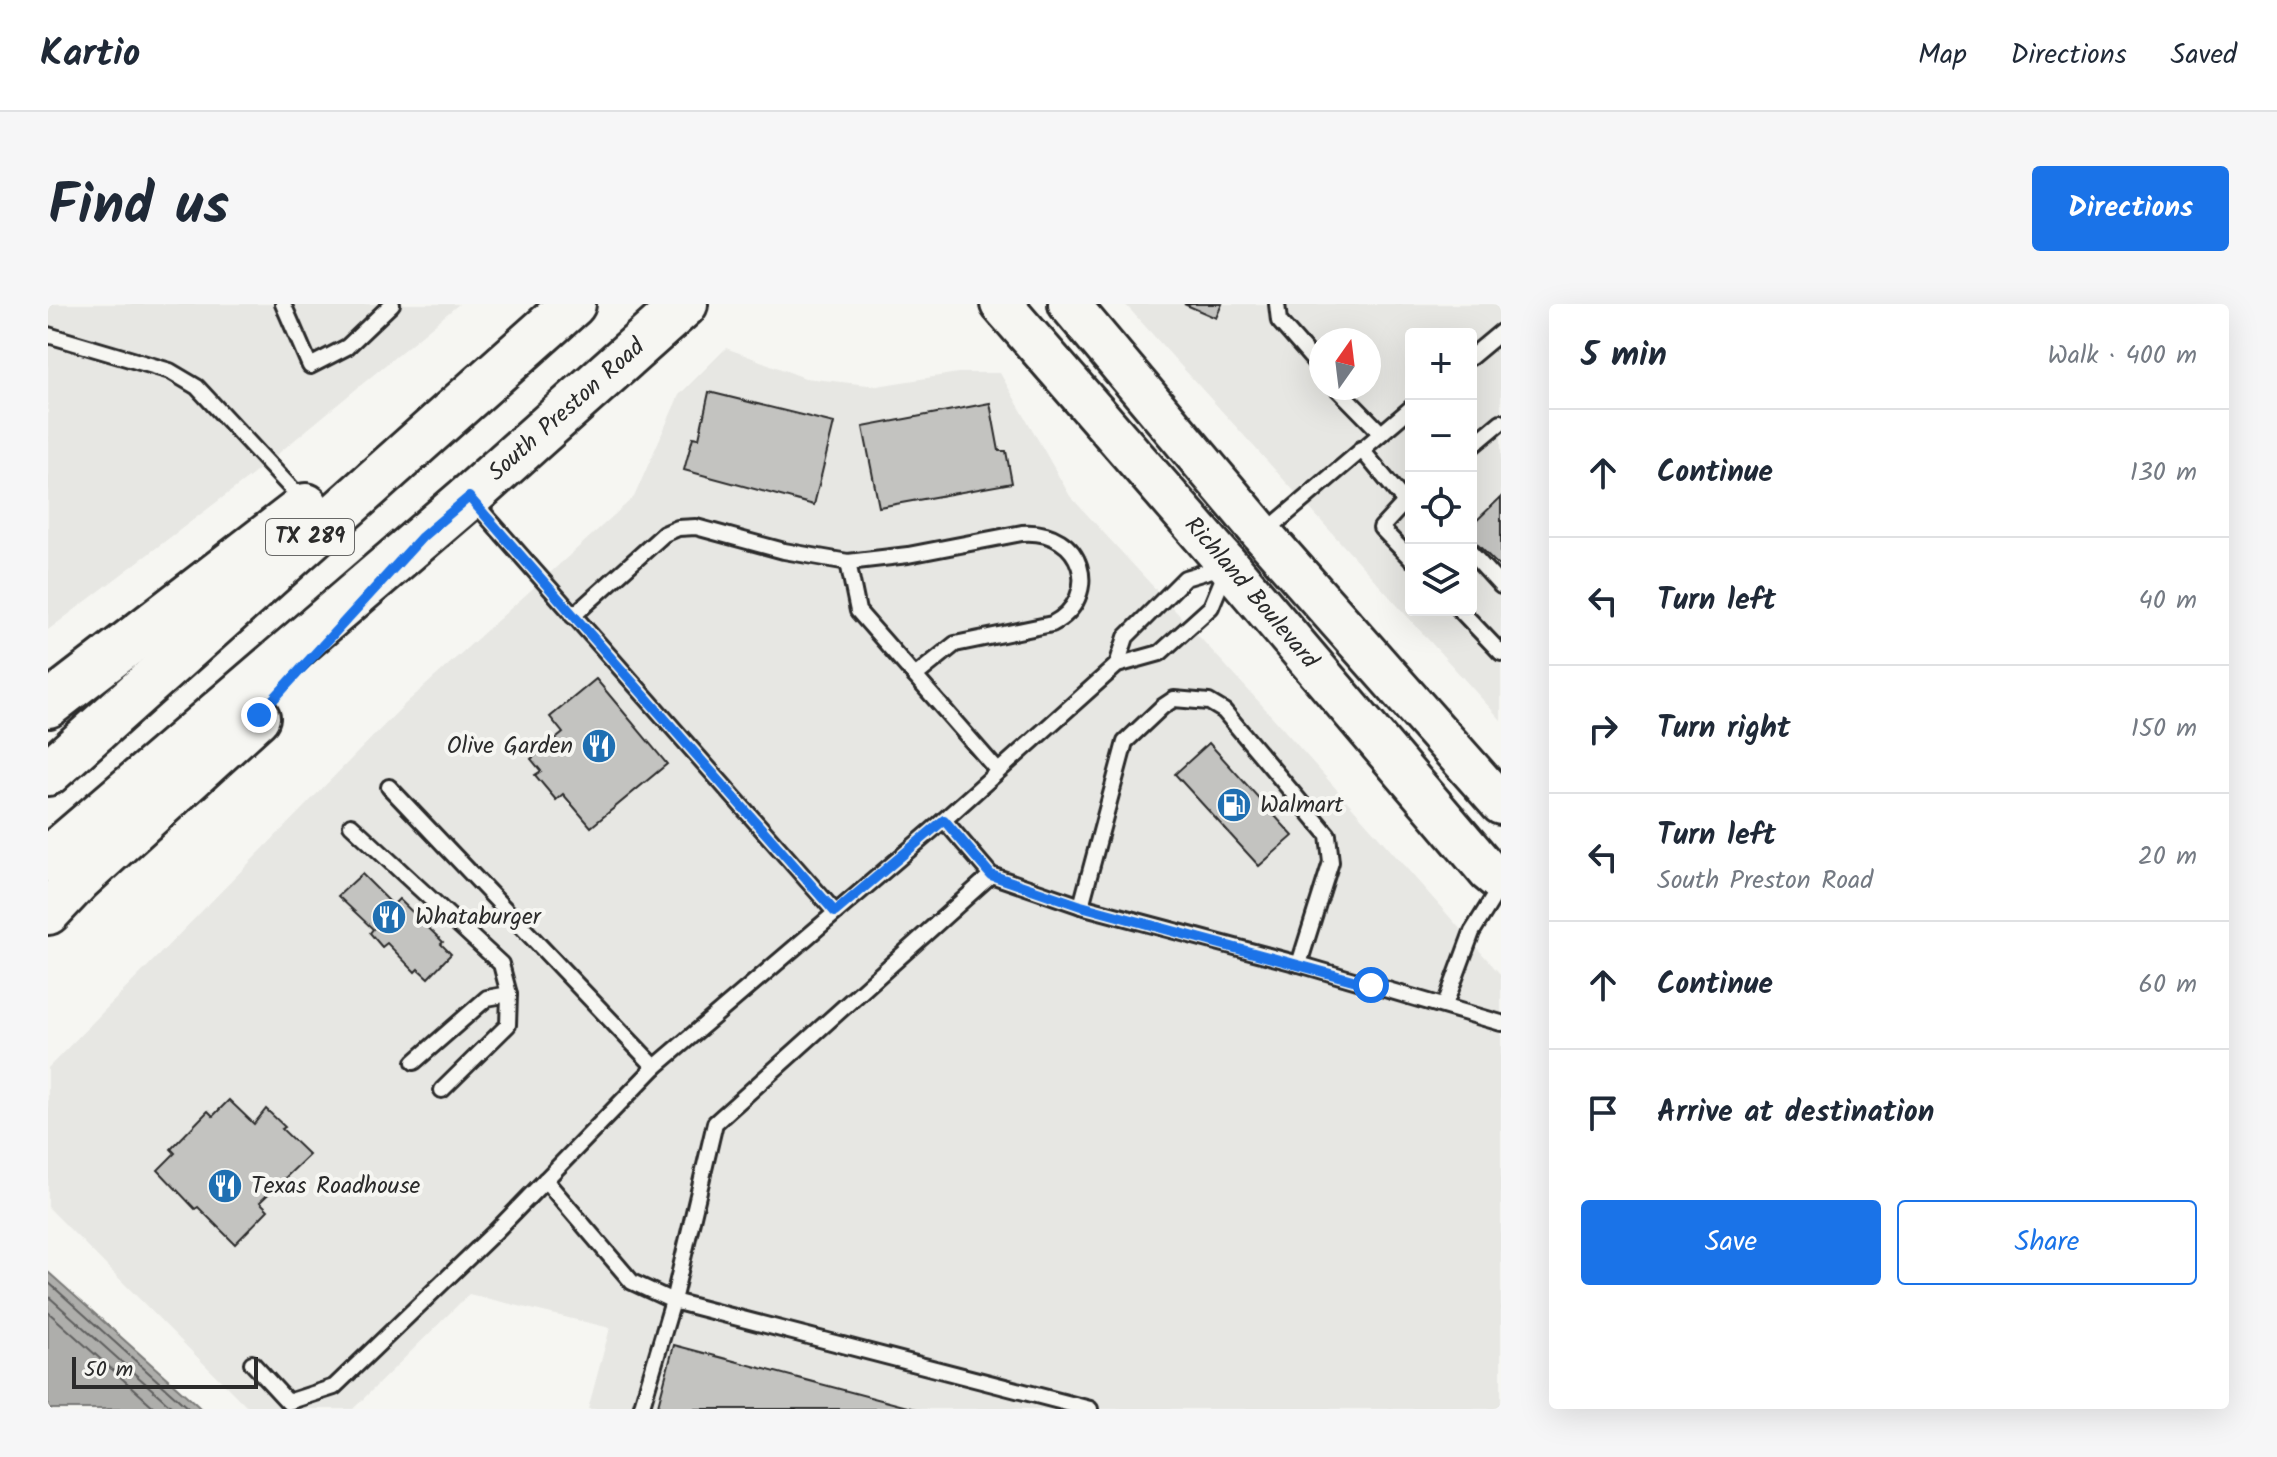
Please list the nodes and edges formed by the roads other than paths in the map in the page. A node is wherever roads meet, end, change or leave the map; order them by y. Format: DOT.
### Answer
graph roads {
  1 [pos="283,304"];
  2 [pos="392,304"];
  3 [pos="573,304"];
  4 [pos="685,304"];
  5 [pos="1001,304"];
  6 [pos="1069,304"];
  7 [pos="1277,304"];
  8 [pos="1501,332"];
  9 [pos="48,335"];
  10 [pos="1477,352"];
  11 [pos="1309,355"];
  12 [pos="1349,400"];
  13 [pos="457,405"];
  14 [pos="1405,413"];
  15 [pos="1501,423"];
  16 [pos="1381,433"];
  17 [pos="1477,442"];
  18 [pos="1361,449"];
  19 [pos="469,497"];
  20 [pos="1405,497"];
  21 [pos="1405,503"];
  22 [pos="307,505"];
  23 [pos="1263,535"];
  24 [pos="422,537"];
  25 [pos="1405,553"];
  26 [pos="1477,560"];
  27 [pos="848,562"];
  28 [pos="1228,565"];
  29 [pos="1501,586"];
  30 [pos="573,616"];
  31 [pos="1466,616"];
  32 [pos="1501,653"];
  33 [pos="1117,665"];
  34 [pos="915,676"];
  35 [pos="48,705"];
  36 [pos="997,770"];
  37 [pos="48,773"];
  38 [pos="389,787"];
  39 [pos="1501,804"];
  40 [pos="944,820"];
  41 [pos="351,825"];
  42 [pos="48,859"];
  43 [pos="991,875"];
  44 [pos="1501,883"];
  45 [pos="1081,906"];
  46 [pos="48,912"];
  47 [pos="835,912"];
  48 [pos="1299,964"];
  49 [pos="509,994"];
  50 [pos="1445,1005"];
  51 [pos="1501,1023"];
  52 [pos="414,1062"];
  53 [pos="655,1067"];
  54 [pos="442,1090"];
  55 [pos="545,1180"];
  56 [pos="673,1301"];
  57 [pos="252,1363"];
  58 [pos="641,1409"];
  59 [pos="1090,1409"];
  1 -- 2 [label="lane"];
  3 -- 13 [label="main road, TX 289"];
  4 -- 19 [label="main road, South Preston Road / TX 289"];
  5 -- 28 [label="street, Richland Boulevard"];
  6 -- 23 [label="street, Richland Boulevard"];
  7 -- 11 [label="lane"];
  8 -- 10 [label="lane"];
  9 -- 22 [label="lane"];
  12 -- 16 [label="lane"];
  13 -- 22 [label="main road"];
  13 -- 37 [label="main road, TX 289"];
  14 -- 16 [label="lane"];
  15 -- 17 [label="lane"];
  16 -- 18 [label="lane"];
  18 -- 20 [label="lane"];
  18 -- 23 [label="lane"];
  19 -- 24 [label="main road, South Preston Road / TX 289"];
  19 -- 30 [label="lane"];
  21 -- 25 [label="lane"];
  22 -- 35 [label="main road"];
  23 -- 28 [label="street"];
  23 -- 39 [label="street, Richland Boulevard"];
  24 -- 42 [label="main road, South Preston Road / TX 289"];
  24 -- 46 [label="main road"];
  26 -- 29 [label="lane"];
  27 -- 30 [label="lane"];
  27 -- 34 [label="lane"];
  27 -- 34 [label="lane"];
  28 -- 33 [label="lane"];
  28 -- 33 [label="lane"];
  28 -- 44 [label="street, Richland Boulevard"];
  30 -- 47 [label="lane"];
  31 -- 32 [label="lane"];
  33 -- 36 [label="lane"];
  34 -- 36 [label="lane"];
  36 -- 40 [label="lane"];
  38 -- 53 [label="lane"];
  40 -- 43 [label="lane"];
  40 -- 47 [label="lane"];
  41 -- 49 [label="lane"];
  43 -- 45 [label="lane"];
  43 -- 56 [label="lane"];
  44 -- 50 [label="lane"];
  45 -- 48 [label="lane"];
  45 -- 48 [label="lane"];
  47 -- 53 [label="lane"];
  48 -- 50 [label="lane"];
  49 -- 52 [label="lane"];
  49 -- 54 [label="lane"];
  50 -- 51 [label="lane"];
  53 -- 55 [label="lane"];
  55 -- 56 [label="lane"];
  55 -- 57 [label="lane"];
  56 -- 58 [label="lane"];
  56 -- 59 [label="lane"];
}
